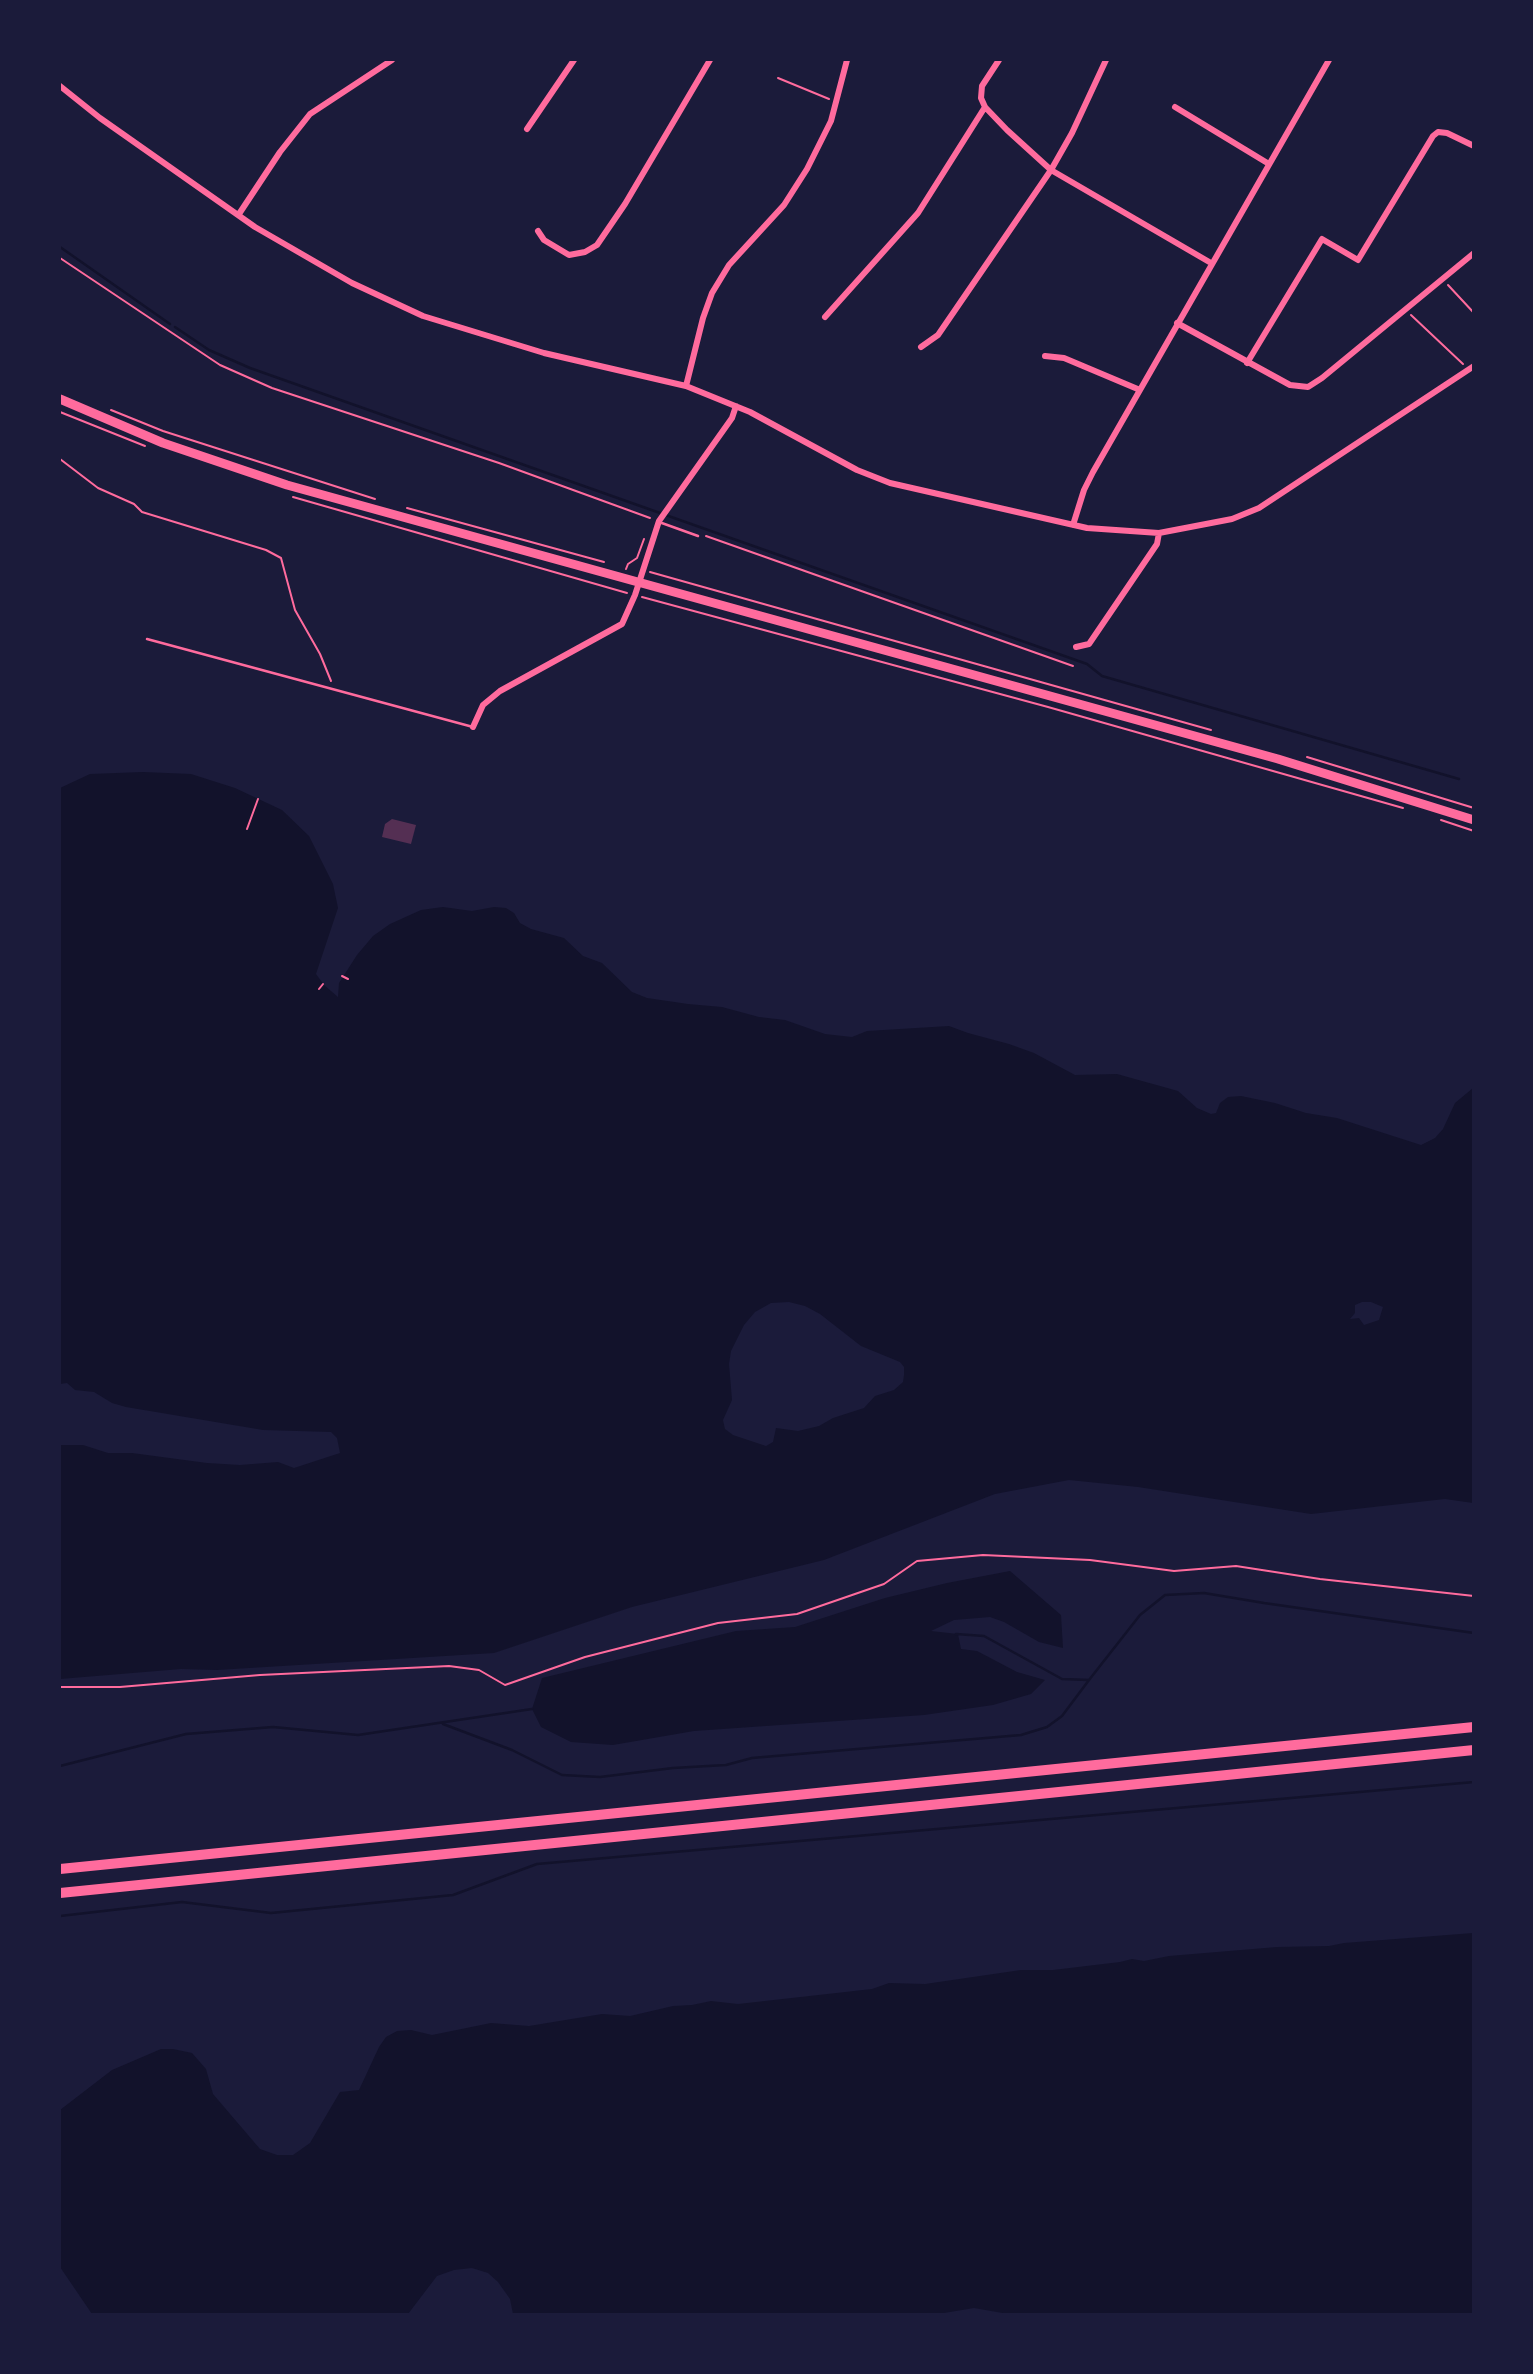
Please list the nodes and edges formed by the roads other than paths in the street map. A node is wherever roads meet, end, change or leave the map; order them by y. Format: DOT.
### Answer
graph roads {
  1 [pos="392,60"];
  2 [pos="574,60"];
  3 [pos="710,60"];
  4 [pos="847,60"];
  5 [pos="999,60"];
  6 [pos="1107,60"];
  7 [pos="1329,60"];
  8 [pos="60,86"];
  9 [pos="985,107"];
  10 [pos="1175,107"];
  11 [pos="527,129"];
  12 [pos="1474,146"];
  13 [pos="1269,164"];
  14 [pos="1051,170"];
  15 [pos="239,214"];
  16 [pos="538,231"];
  17 [pos="1474,253"];
  18 [pos="1211,263"];
  19 [pos="825,317"];
  20 [pos="1177,323"];
  21 [pos="921,347"];
  22 [pos="1045,356"];
  23 [pos="1247,363"];
  24 [pos="1474,366"];
  25 [pos="686,386"];
  26 [pos="1140,390"];
  27 [pos="60,399"];
  28 [pos="736,406"];
  29 [pos="659,522"];
  30 [pos="1073,525"];
  31 [pos="1158,533"];
  32 [pos="698,536"];
  33 [pos="638,582"];
  34 [pos="147,639"];
  35 [pos="1076,647"];
  36 [pos="473,727"];
  37 [pos="1474,820"];
  38 [pos="1474,1727"];
  39 [pos="1474,1750"];
  40 [pos="60,1869"];
  41 [pos="60,1893"];
  1 -- 15 [label="street"];
  2 -- 11 [label="street"];
  3 -- 16 [label="street"];
  4 -- 25 [label="street"];
  5 -- 9 [label="street"];
  6 -- 14 [label="street"];
  7 -- 13 [label="street"];
  8 -- 15 [label="street"];
  9 -- 14 [label="street"];
  9 -- 19 [label="street"];
  10 -- 13 [label="street"];
  12 -- 23 [label="street"];
  13 -- 18 [label="street"];
  14 -- 18 [label="street"];
  14 -- 21 [label="street"];
  15 -- 25 [label="street"];
  17 -- 23 [label="street"];
  18 -- 20 [label="street"];
  20 -- 23 [label="street"];
  20 -- 26 [label="street"];
  22 -- 26 [label="street"];
  24 -- 31 [label="street"];
  25 -- 28 [label="street"];
  26 -- 30 [label="street"];
  27 -- 33 [label="main road"];
  28 -- 29 [label="street"];
  28 -- 30 [label="street"];
  29 -- 32 [label="lane"];
  29 -- 33 [label="street"];
  30 -- 31 [label="street"];
  31 -- 35 [label="street"];
  33 -- 36 [label="street"];
  33 -- 37 [label="main road"];
  34 -- 36 [label="lane"];
  38 -- 40 [label="highway"];
  39 -- 41 [label="highway"];
}
